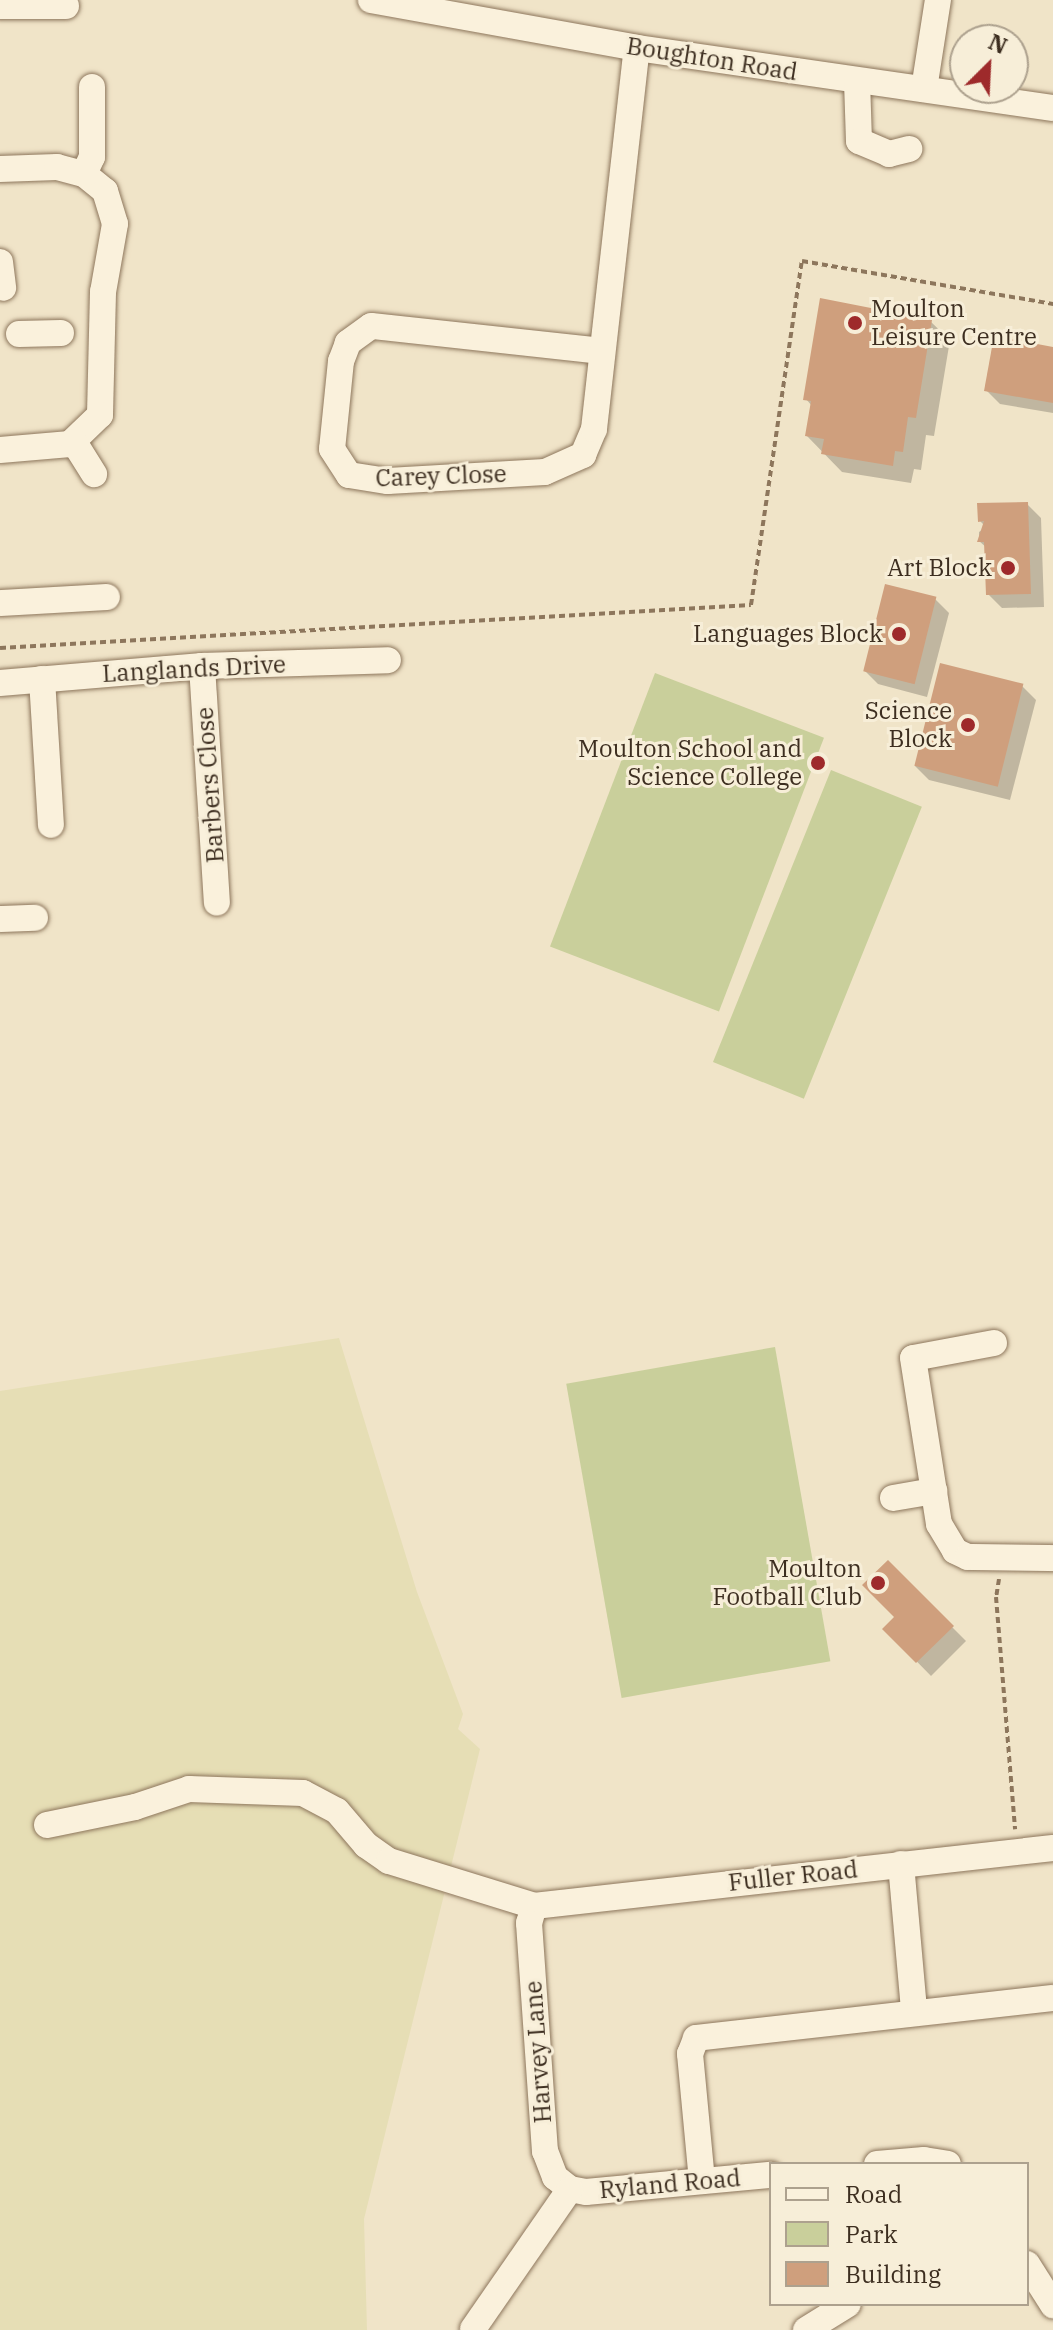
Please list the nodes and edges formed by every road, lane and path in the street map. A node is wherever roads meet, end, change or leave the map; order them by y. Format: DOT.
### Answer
graph roads {
  1 [pos="371,0"];
  2 [pos="938,0"];
  3 [pos="0,6"];
  4 [pos="66,6"];
  5 [pos="495,11"];
  6 [pos="637,48"];
  7 [pos="857,81"];
  8 [pos="92,87"];
  9 [pos="924,89"];
  10 [pos="1053,108"];
  11 [pos="909,149"];
  12 [pos="0,169"];
  13 [pos="84,174"];
  14 [pos="0,262"];
  15 [pos="3,288"];
  16 [pos="1053,304"];
  17 [pos="81,333"];
  18 [pos="19,334"];
  19 [pos="602,351"];
  20 [pos="74,442"];
  21 [pos="0,450"];
  22 [pos="94,474"];
  23 [pos="107,597"];
  24 [pos="0,603"];
  25 [pos="0,648"];
  26 [pos="388,660"];
  27 [pos="202,666"];
  28 [pos="42,679"];
  29 [pos="0,683"];
  30 [pos="51,825"];
  31 [pos="217,903"];
  32 [pos="35,918"];
  33 [pos="0,919"];
  34 [pos="994,1343"];
  35 [pos="934,1491"];
  36 [pos="893,1498"];
  37 [pos="1053,1558"];
  38 [pos="1003,1559"];
  39 [pos="47,1825"];
  40 [pos="1053,1848"];
  41 [pos="1017,1852"];
  42 [pos="901,1864"];
  43 [pos="534,1906"];
  44 [pos="1053,1998"];
  45 [pos="914,2010"];
  46 [pos="900,2162"];
  47 [pos="936,2162"];
  48 [pos="769,2175"];
  49 [pos="702,2181"];
  50 [pos="570,2189"];
  51 [pos="1029,2267"];
  52 [pos="1051,2297"];
  53 [pos="845,2306"];
  54 [pos="473,2329"];
  55 [pos="806,2330"];
  1 -- 5 [label="street, Boughton Road"];
  2 -- 9 [label="street"];
  3 -- 4 [label="street"];
  5 -- 6 [label="street, Boughton Road"];
  6 -- 7 [label="street, Boughton Road"];
  6 -- 19 [label="street, Carey Close"];
  7 -- 9 [label="street, Boughton Road"];
  7 -- 11 [label="street"];
  8 -- 13 [label="street"];
  9 -- 10 [label="street, Boughton Road"];
  12 -- 13 [label="street"];
  13 -- 17 [label="street"];
  14 -- 15 [label="street"];
  16 -- 25 [label="path"];
  17 -- 18 [label="street"];
  17 -- 20 [label="street"];
  19 -- 19 [label="street, Carey Close"];
  20 -- 21 [label="street"];
  20 -- 22 [label="street"];
  23 -- 24 [label="street"];
  26 -- 27 [label="street, Langlands Drive"];
  27 -- 28 [label="street, Langlands Drive"];
  27 -- 31 [label="street, Barbers Close"];
  28 -- 29 [label="street, Langlands Drive"];
  28 -- 30 [label="street"];
  32 -- 33 [label="street"];
  34 -- 35 [label="street"];
  35 -- 36 [label="street"];
  35 -- 38 [label="street"];
  37 -- 38 [label="street"];
  38 -- 41 [label="path"];
  39 -- 43 [label="street"];
  40 -- 41 [label="street, Fuller Road"];
  41 -- 42 [label="street, Fuller Road"];
  42 -- 43 [label="street, Fuller Road"];
  42 -- 45 [label="street"];
  43 -- 50 [label="street, Harvey Lane"];
  44 -- 45 [label="street"];
  45 -- 49 [label="street"];
  46 -- 47 [label="street"];
  48 -- 49 [label="street, Ryland Road"];
  49 -- 50 [label="street, Ryland Road"];
  50 -- 54 [label="street"];
  51 -- 52 [label="street"];
  53 -- 55 [label="street"];
}
